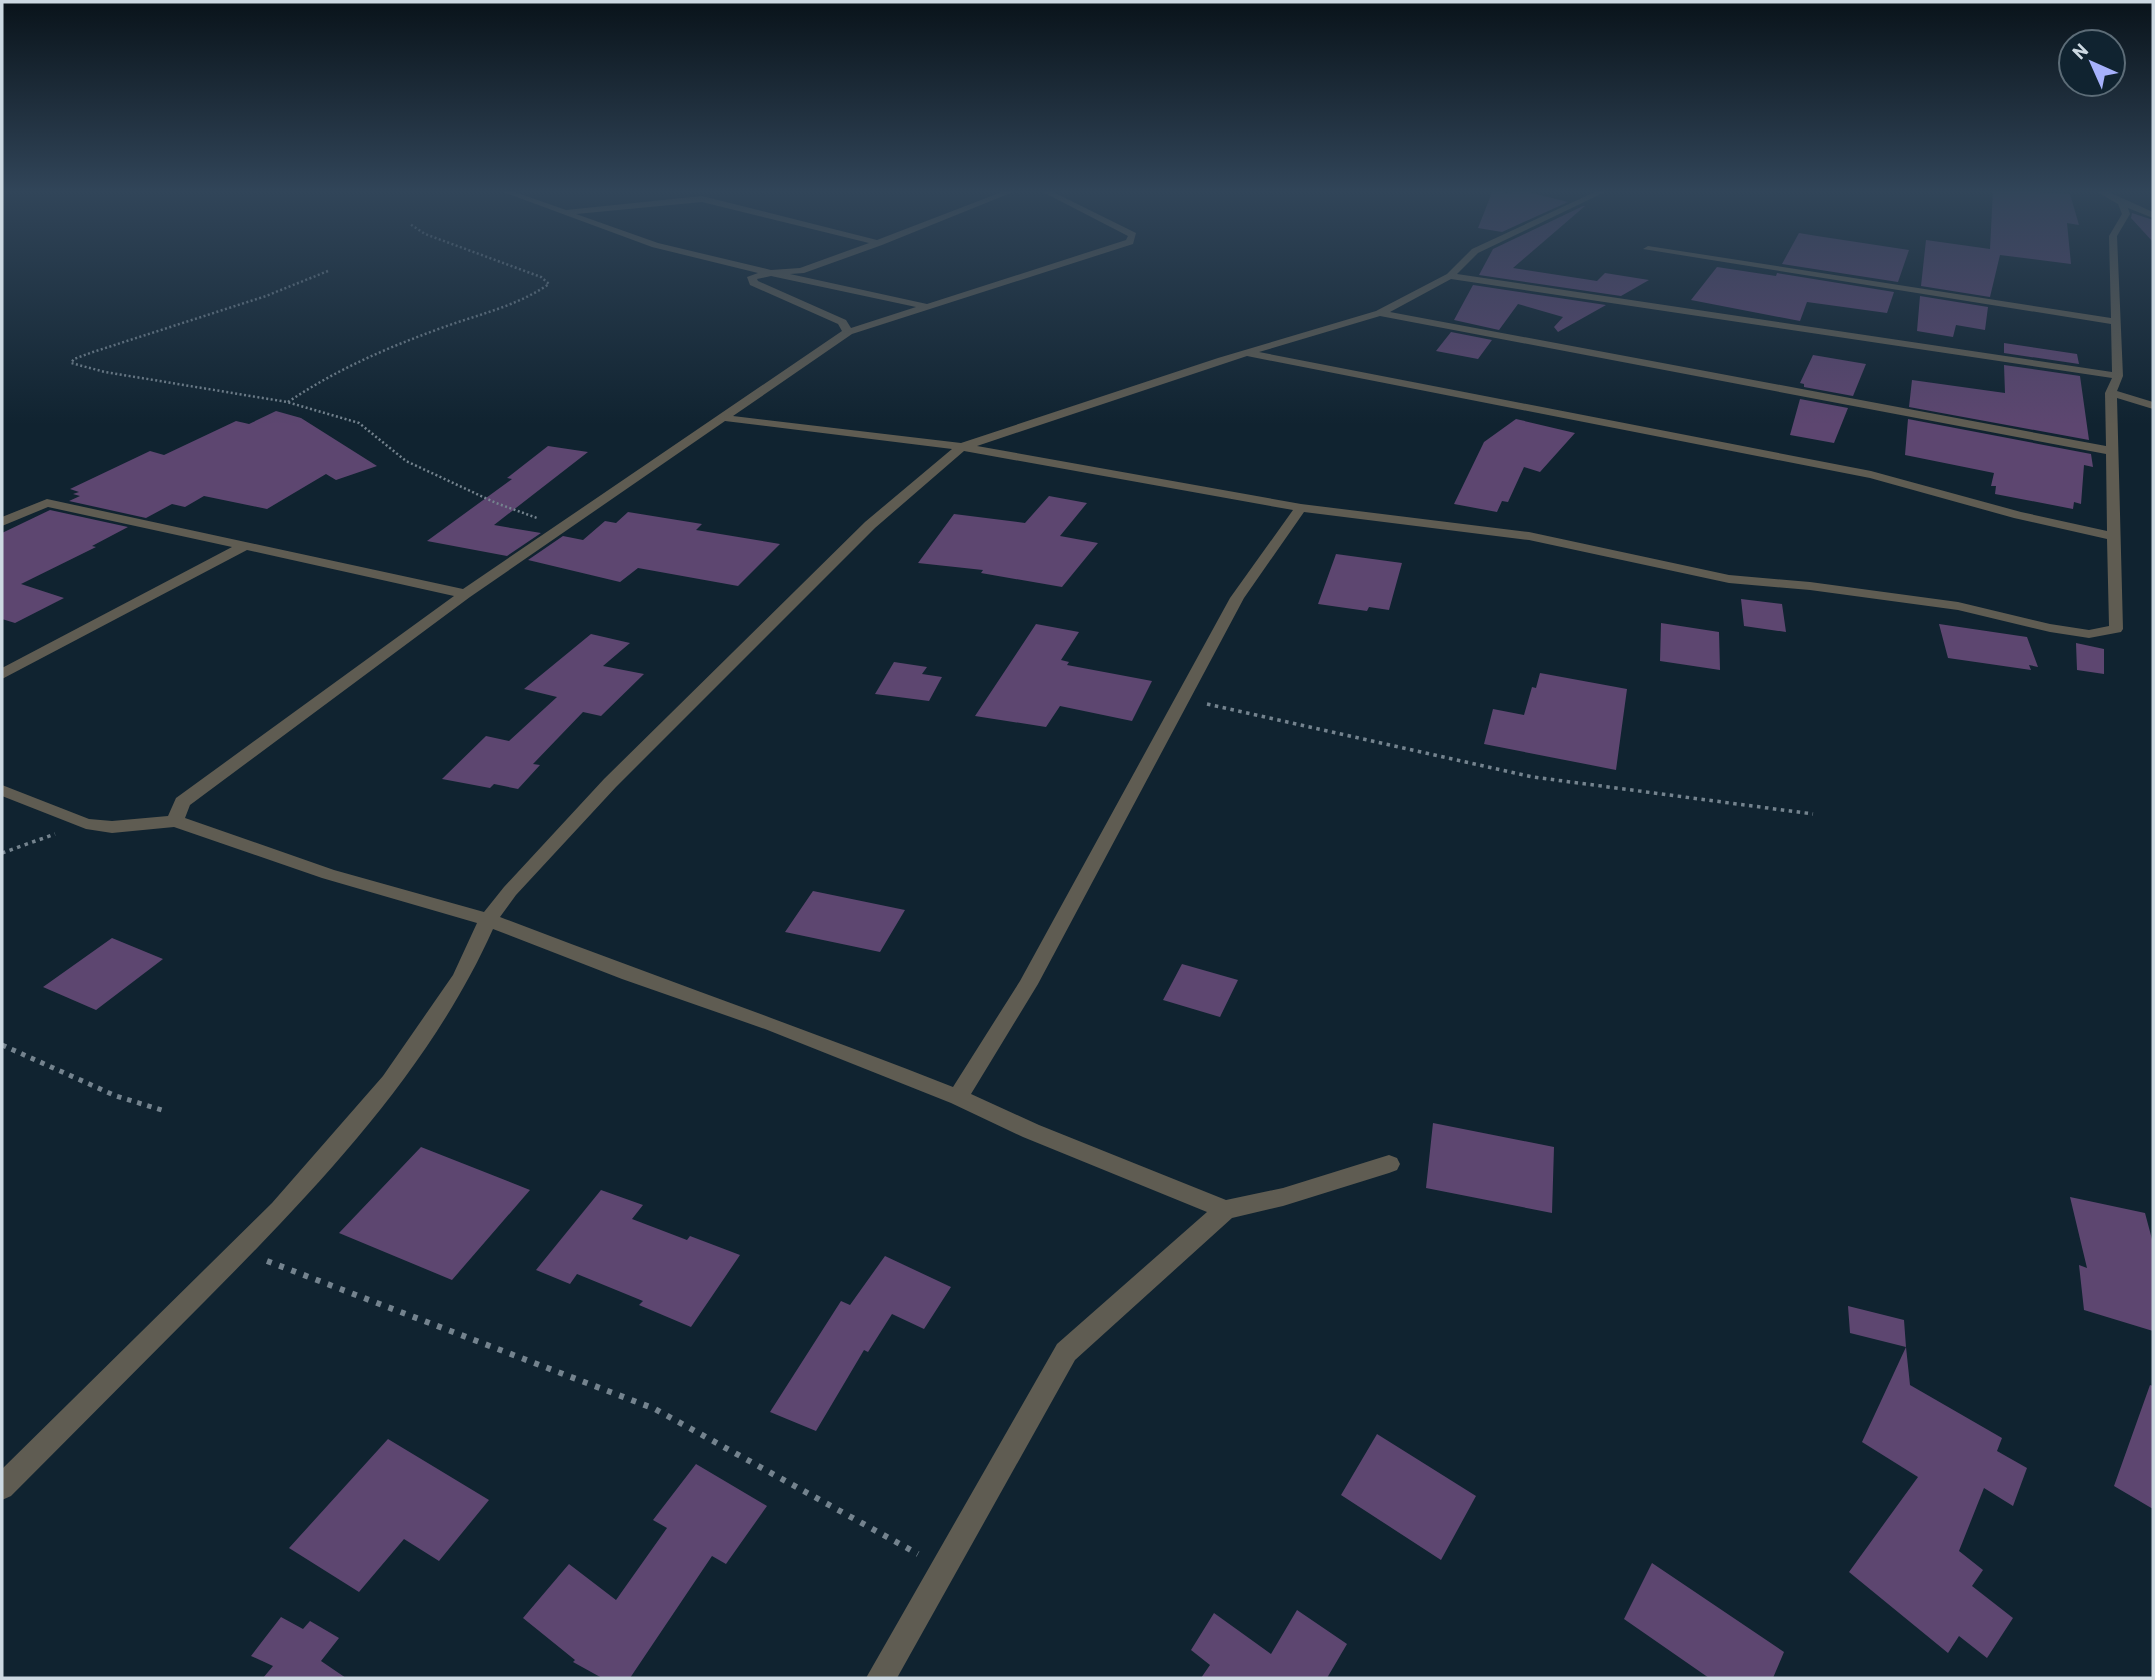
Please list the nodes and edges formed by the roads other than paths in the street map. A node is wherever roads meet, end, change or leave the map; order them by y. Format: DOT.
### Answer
graph roads {
  1 [pos="752,268"];
  2 [pos="808,268"];
  3 [pos="1045,268"];
  4 [pos="1458,268"];
  5 [pos="1772,268"];
  6 [pos="2114,268"];
  7 [pos="767,272"];
  8 [pos="1450,276"];
  9 [pos="924,306"];
  10 [pos="1380,313"];
  11 [pos="2116,322"];
  12 [pos="848,332"];
  13 [pos="1246,353"];
  14 [pos="2118,376"];
  15 [pos="2111,393"];
  16 [pos="2153,406"];
  17 [pos="724,418"];
  18 [pos="962,447"];
  19 [pos="2112,451"];
  20 [pos="1301,508"];
  21 [pos="2,522"];
  22 [pos="2113,536"];
  23 [pos="245,546"];
  24 [pos="465,594"];
  25 [pos="2,674"];
  26 [pos="2,790"];
  27 [pos="175,821"];
  28 [pos="488,920"];
  29 [pos="958,1097"];
  30 [pos="1389,1164"];
  31 [pos="1225,1210"];
  32 [pos="2,1486"];
  33 [pos="881,1678"];
  1 -- 7 [label="street"];
  2 -- 7 [label="street"];
  3 -- 9 [label="street"];
  4 -- 8 [label="street"];
  5 -- 11 [label="street"];
  6 -- 11 [label="street"];
  7 -- 9 [label="street"];
  7 -- 12 [label="street"];
  8 -- 10 [label="street"];
  8 -- 14 [label="street"];
  9 -- 12 [label="street"];
  10 -- 13 [label="street"];
  10 -- 19 [label="street"];
  11 -- 14 [label="street"];
  12 -- 17 [label="street"];
  13 -- 18 [label="street"];
  13 -- 22 [label="street"];
  14 -- 15 [label="street"];
  15 -- 16 [label="street"];
  15 -- 19 [label="street"];
  17 -- 18 [label="street"];
  17 -- 24 [label="street"];
  18 -- 20 [label="street"];
  18 -- 28 [label="street"];
  19 -- 22 [label="street"];
  20 -- 22 [label="street"];
  20 -- 29 [label="street"];
  21 -- 23 [label="street"];
  23 -- 24 [label="street"];
  23 -- 25 [label="street"];
  24 -- 27 [label="street"];
  26 -- 27 [label="street"];
  27 -- 28 [label="street"];
  28 -- 29 [label="street"];
  28 -- 32 [label="street"];
  29 -- 31 [label="street"];
  30 -- 31 [label="street"];
  31 -- 33 [label="street"];
}
